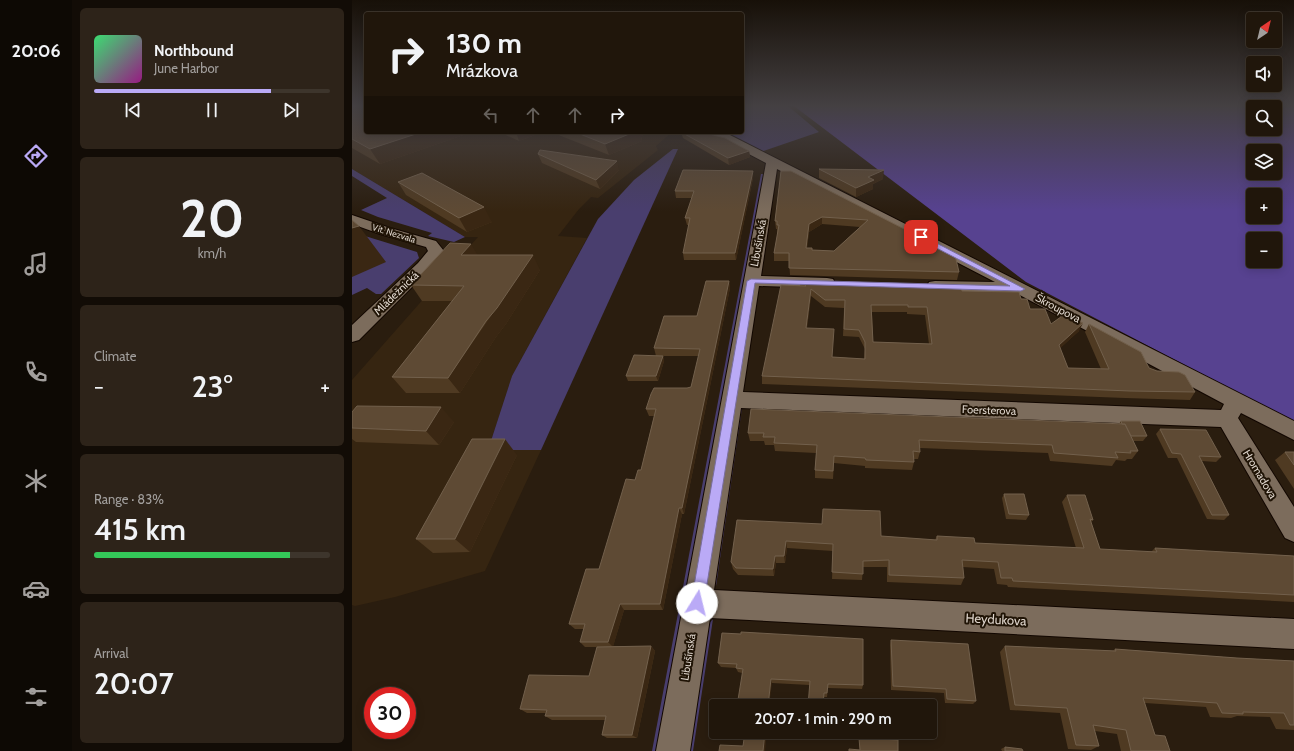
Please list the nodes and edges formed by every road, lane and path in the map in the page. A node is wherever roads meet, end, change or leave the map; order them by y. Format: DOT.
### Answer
graph roads {
  1 [pos="733,141"];
  2 [pos="772,161"];
  3 [pos="352,219"];
  4 [pos="436,248"];
  5 [pos="751,281"];
  6 [pos="846,284"];
  7 [pos="918,286"];
  8 [pos="1021,289"];
  9 [pos="352,336"];
  10 [pos="731,400"];
  11 [pos="1232,410"];
  12 [pos="1294,432"];
  13 [pos="1294,530"];
  14 [pos="697,603"];
  15 [pos="1294,634"];
  16 [pos="673,751"];
  1 -- 2 [label="street, Škroupova"];
  2 -- 5 [label="street, Libušínská"];
  2 -- 8 [label="street, Škroupova"];
  3 -- 4 [label="street, Vít. Nezvala"];
  4 -- 9 [label="street, Mládežnická"];
  5 -- 6 [label="street"];
  5 -- 10 [label="street, Libušínská"];
  7 -- 8 [label="street"];
  8 -- 11 [label="street, Škroupova"];
  10 -- 11 [label="street, Foersterova"];
  10 -- 14 [label="street, Libušínská"];
  11 -- 12 [label="street, Škroupova"];
  11 -- 13 [label="street, Hromadova"];
  14 -- 15 [label="street, Heydukova"];
  14 -- 16 [label="street, Libušínská"];
}
